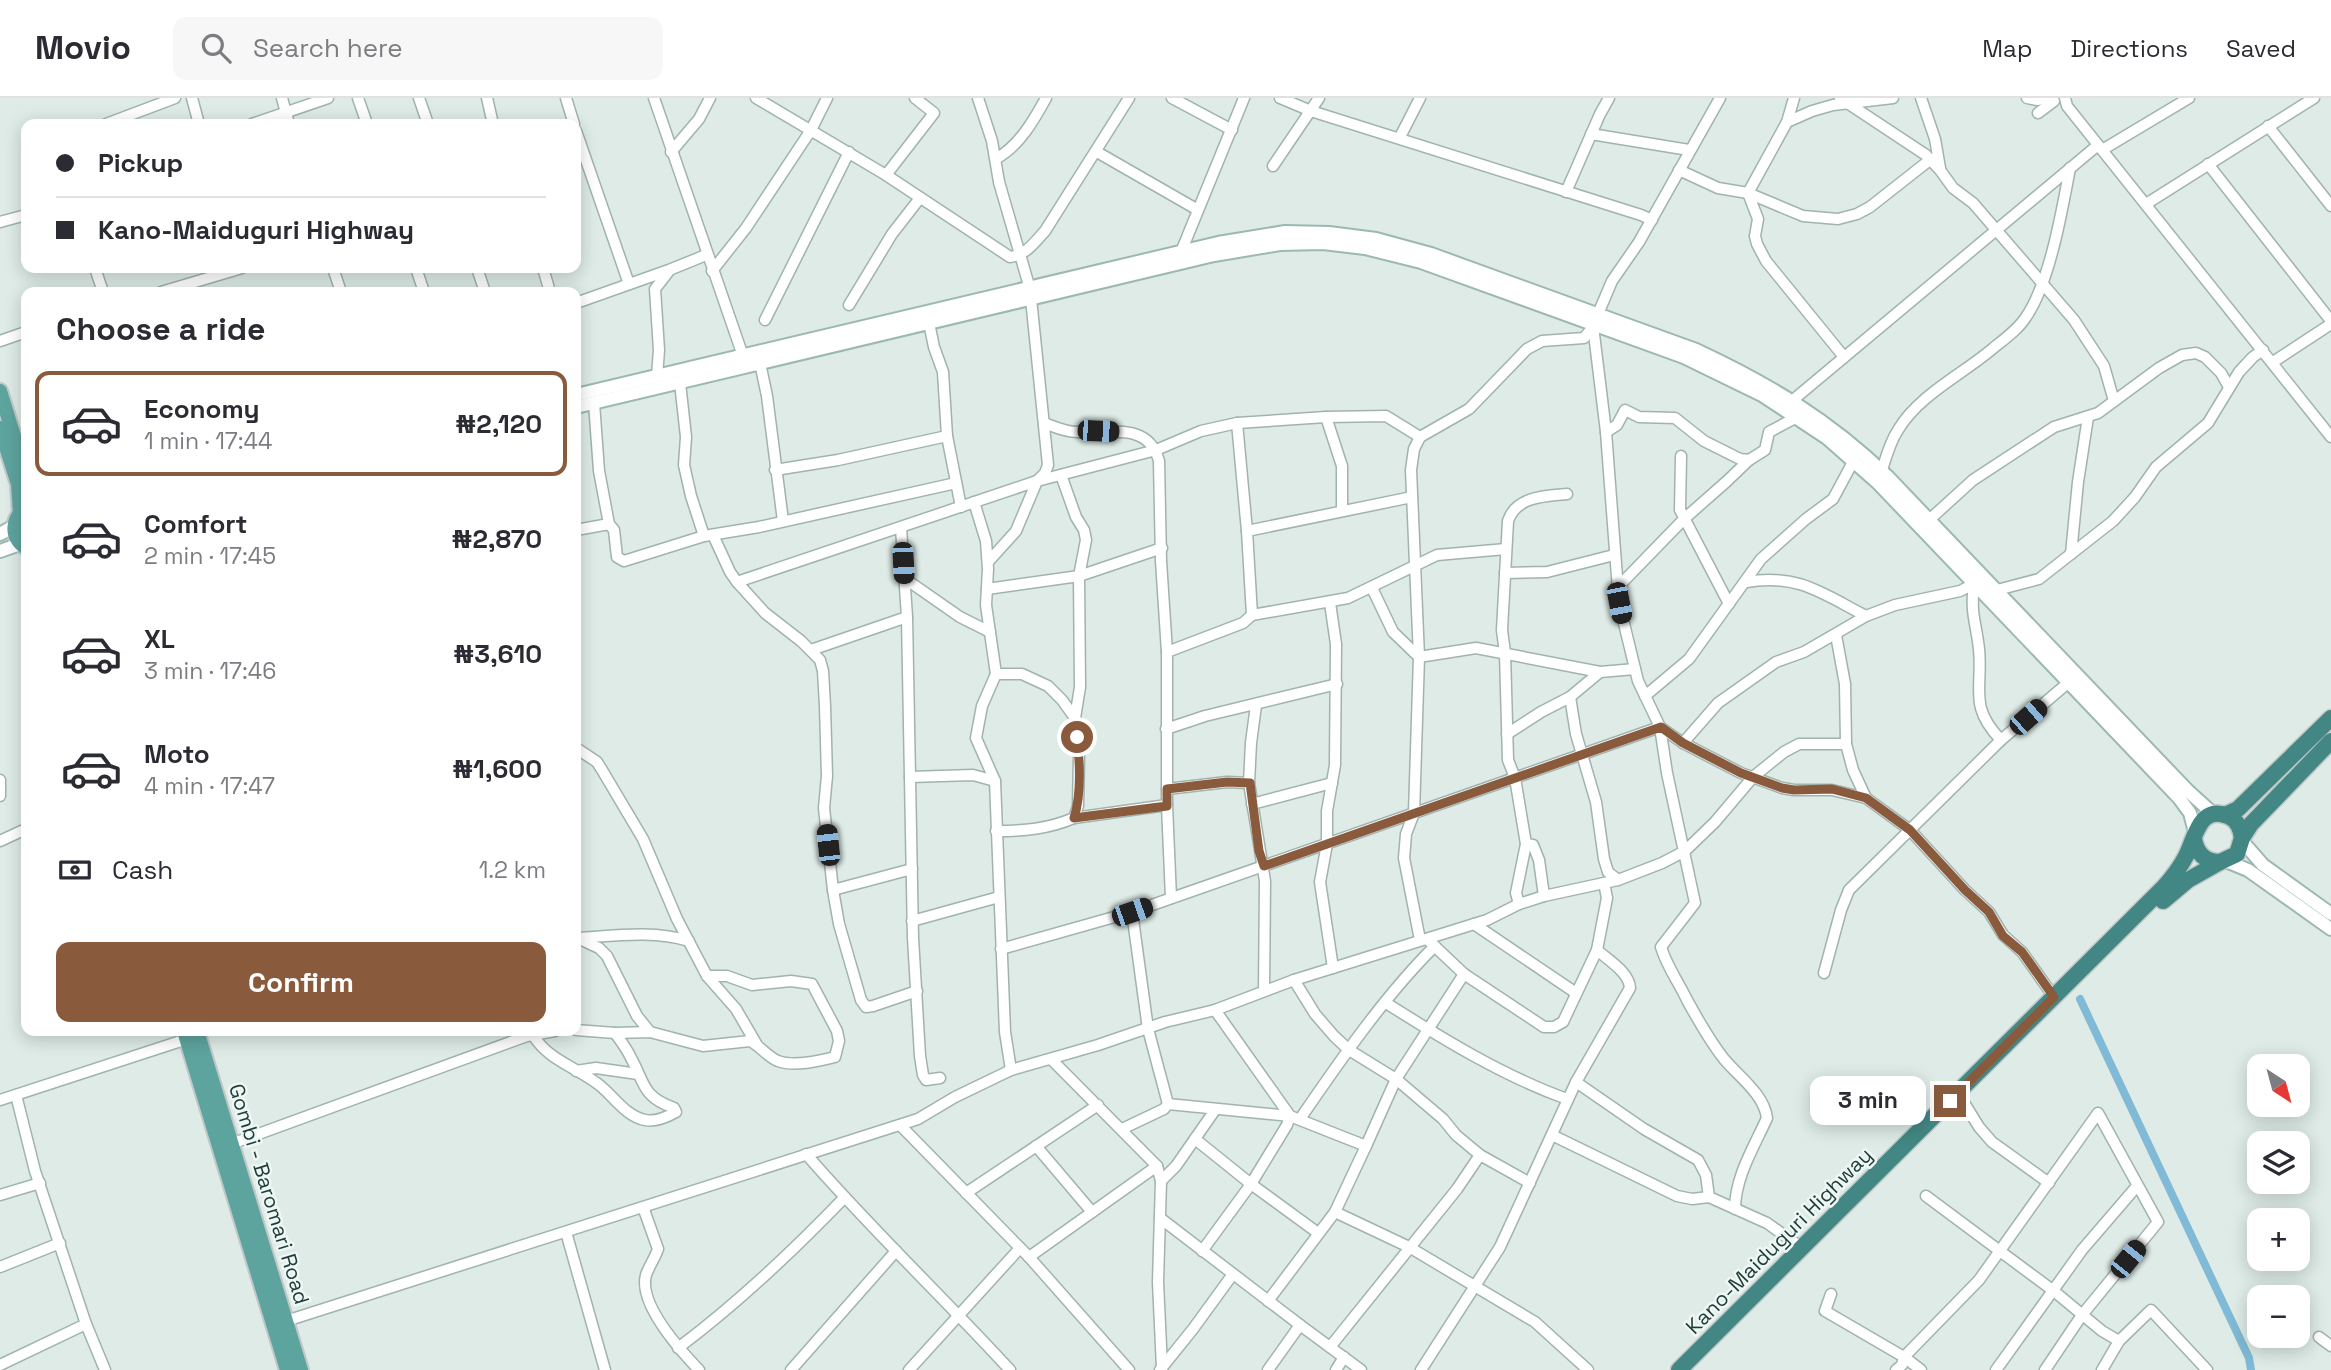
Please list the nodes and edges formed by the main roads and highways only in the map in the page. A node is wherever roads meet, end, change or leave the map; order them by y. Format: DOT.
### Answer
graph roads {
  1 [pos="1031,294"];
  2 [pos="1596,320"];
  3 [pos="0,391"];
  4 [pos="581,394"];
  5 [pos="581,406"];
  6 [pos="0,428"];
  7 [pos="21,459"];
  8 [pos="20,515"];
  9 [pos="0,534"];
  10 [pos="21,544"];
  11 [pos="21,546"];
  12 [pos="0,551"];
  13 [pos="2331,718"];
  14 [pos="2331,741"];
  15 [pos="2221,815"];
  16 [pos="2194,835"];
  17 [pos="2242,840"];
  18 [pos="2223,862"];
  19 [pos="2329,911"];
  20 [pos="2331,929"];
  21 [pos="190,1036"];
  22 [pos="190,1036"];
  23 [pos="1918,1139"];
  24 [pos="287,1370"];
  25 [pos="301,1370"];
  26 [pos="1679,1370"];
  27 [pos="1693,1370"];
  1 -- 2 [label="main road"];
  1 -- 2 [label="main road"];
  1 -- 4 [label="main road"];
  1 -- 5 [label="main road"];
  2 -- 15 [label="main road"];
  2 -- 16 [label="main road"];
  3 -- 7 [label="main road"];
  6 -- 8 [label="main road"];
  8 -- 9 [label="main road"];
  8 -- 10 [label="main road"];
  11 -- 12 [label="main road"];
  13 -- 15 [label="highway"];
  14 -- 17 [label="highway"];
  15 -- 16 [label="highway"];
  15 -- 17 [label="highway"];
  16 -- 18 [label="highway"];
  16 -- 23 [label="highway, Kano-Maiduguri Highway"];
  17 -- 18 [label="highway"];
  17 -- 19 [label="main road"];
  18 -- 20 [label="main road"];
  18 -- 23 [label="highway, Kano-Maiduguri Highway"];
  21 -- 25 [label="main road, Gombi - Baromari Road"];
  22 -- 24 [label="main road, Gombi - Baromari Road"];
  23 -- 26 [label="highway, Kano-Maiduguri Highway"];
  23 -- 27 [label="highway, Kano-Maiduguri Highway"];
}
